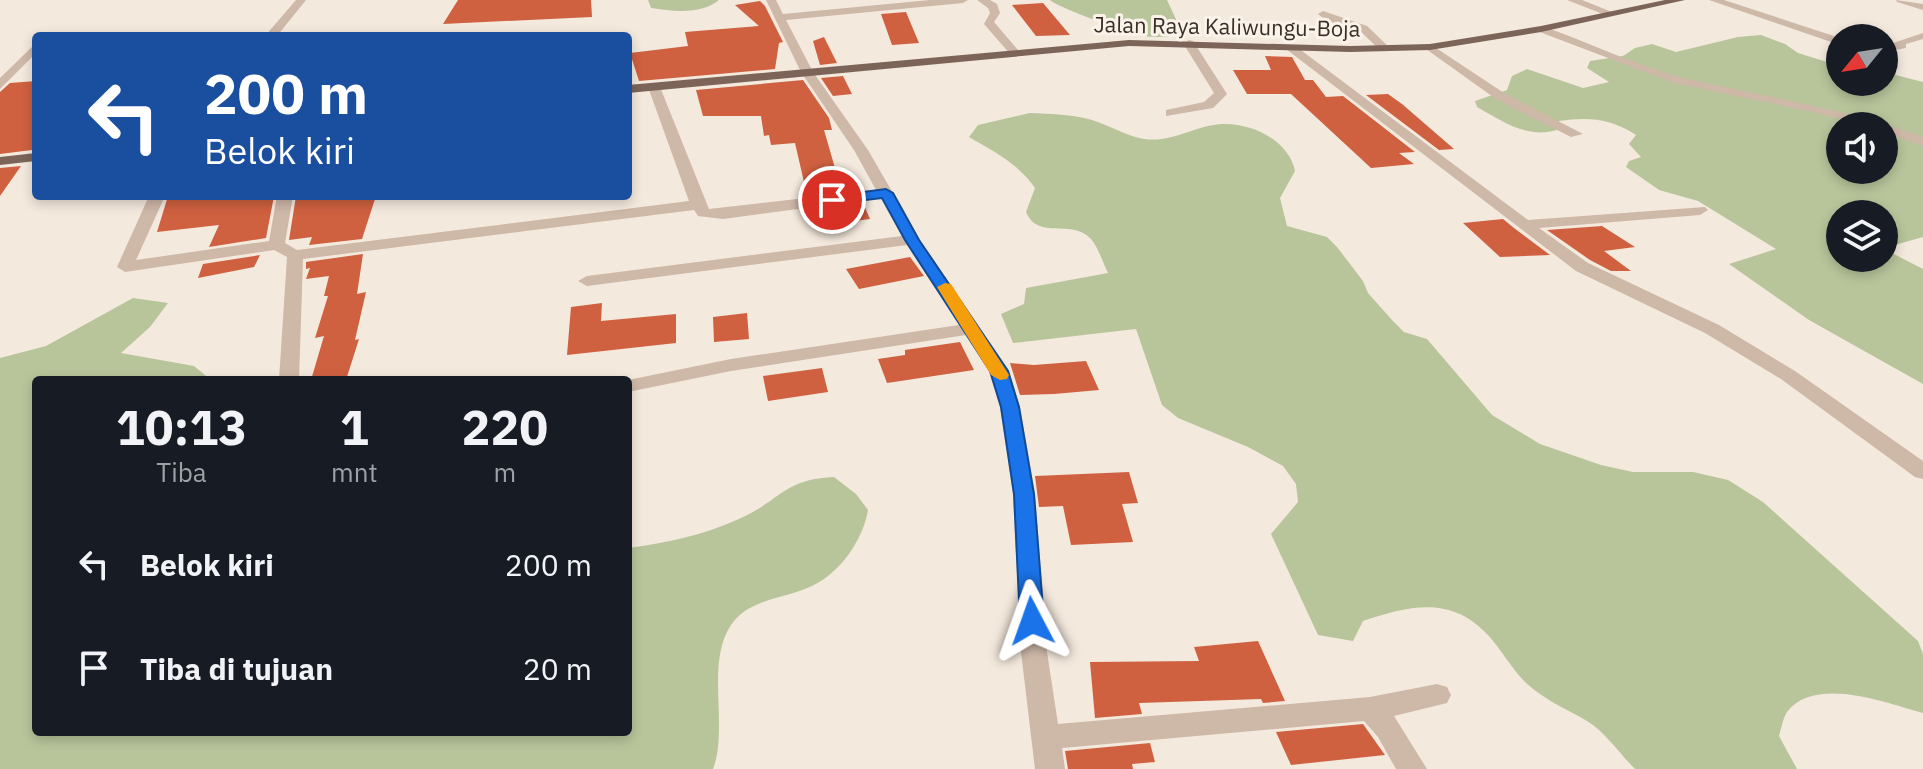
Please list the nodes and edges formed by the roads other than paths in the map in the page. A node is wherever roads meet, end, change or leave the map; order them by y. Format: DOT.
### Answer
graph roads {
  1 [pos="301,0"];
  2 [pos="771,0"];
  3 [pos="963,0"];
  4 [pos="982,0"];
  5 [pos="1572,0"];
  6 [pos="1680,0"];
  7 [pos="1714,0"];
  8 [pos="1901,0"];
  9 [pos="1923,7"];
  10 [pos="1323,14"];
  11 [pos="1612,14"];
  12 [pos="781,17"];
  13 [pos="1541,29"];
  14 [pos="274,32"];
  15 [pos="1923,36"];
  16 [pos="1826,37"];
  17 [pos="1189,43"];
  18 [pos="1290,47"];
  19 [pos="1430,47"];
  20 [pos="1898,47"];
  21 [pos="1385,49"];
  22 [pos="32,50"];
  23 [pos="1014,52"];
  24 [pos="807,72"];
  25 [pos="0,85"];
  26 [pos="654,87"];
  27 [pos="632,89"];
  28 [pos="1829,112"];
  29 [pos="1171,113"];
  30 [pos="1898,133"];
  31 [pos="1576,134"];
  32 [pos="1923,142"];
  33 [pos="32,157"];
  34 [pos="0,161"];
  35 [pos="886,193"];
  36 [pos="155,200"];
  37 [pos="284,200"];
  38 [pos="698,205"];
  39 [pos="1700,210"];
  40 [pos="1523,225"];
  41 [pos="912,240"];
  42 [pos="276,245"];
  43 [pos="295,255"];
  44 [pos="587,281"];
  45 [pos="973,328"];
  46 [pos="289,376"];
  47 [pos="632,385"];
  48 [pos="1923,472"];
  49 [pos="1437,695"];
  50 [pos="1370,709"];
  51 [pos="1045,737"];
  52 [pos="1050,769"];
  53 [pos="1412,769"];
  1 -- 14 [label="street"];
  2 -- 12 [label="street"];
  3 -- 12 [label="street"];
  4 -- 23 [label="street"];
  5 -- 11 [label="street"];
  6 -- 11 [label="main road, Jalan Raya Kaliwungu-Boja"];
  7 -- 16 [label="street"];
  8 -- 9 [label="street"];
  10 -- 21 [label="street"];
  11 -- 13 [label="main road, Jalan Raya Kaliwungu-Boja"];
  12 -- 24 [label="street"];
  13 -- 19 [label="main road, Jalan Raya Kaliwungu-Boja"];
  13 -- 28 [label="street"];
  15 -- 20 [label="street"];
  17 -- 18 [label="main road, Jalan Raya Kaliwungu-Boja"];
  17 -- 23 [label="main road, Jalan Raya Kaliwungu-Boja"];
  17 -- 29 [label="street"];
  18 -- 21 [label="main road, Jalan Raya Kaliwungu-Boja"];
  18 -- 40 [label="street"];
  19 -- 21 [label="main road, Jalan Raya Kaliwungu-Boja"];
  19 -- 31 [label="street"];
  22 -- 25 [label="street"];
  23 -- 24 [label="main road, Jalan Raya Kaliwungu-Boja"];
  24 -- 26 [label="main road, Jalan Raya Kaliwungu-Boja"];
  24 -- 35 [label="street"];
  26 -- 27 [label="main road, Jalan Raya Kaliwungu-Boja"];
  26 -- 38 [label="street"];
  30 -- 32 [label="street"];
  33 -- 34 [label="main road"];
  35 -- 38 [label="street"];
  35 -- 41 [label="street"];
  36 -- 42 [label="street"];
  37 -- 42 [label="street"];
  38 -- 43 [label="street"];
  39 -- 40 [label="street"];
  40 -- 48 [label="street"];
  41 -- 44 [label="street"];
  41 -- 45 [label="street"];
  42 -- 43 [label="street"];
  43 -- 46 [label="street"];
  45 -- 47 [label="street"];
  45 -- 51 [label="street"];
  49 -- 50 [label="street"];
  50 -- 51 [label="street"];
  50 -- 53 [label="street"];
  51 -- 52 [label="street"];
}
